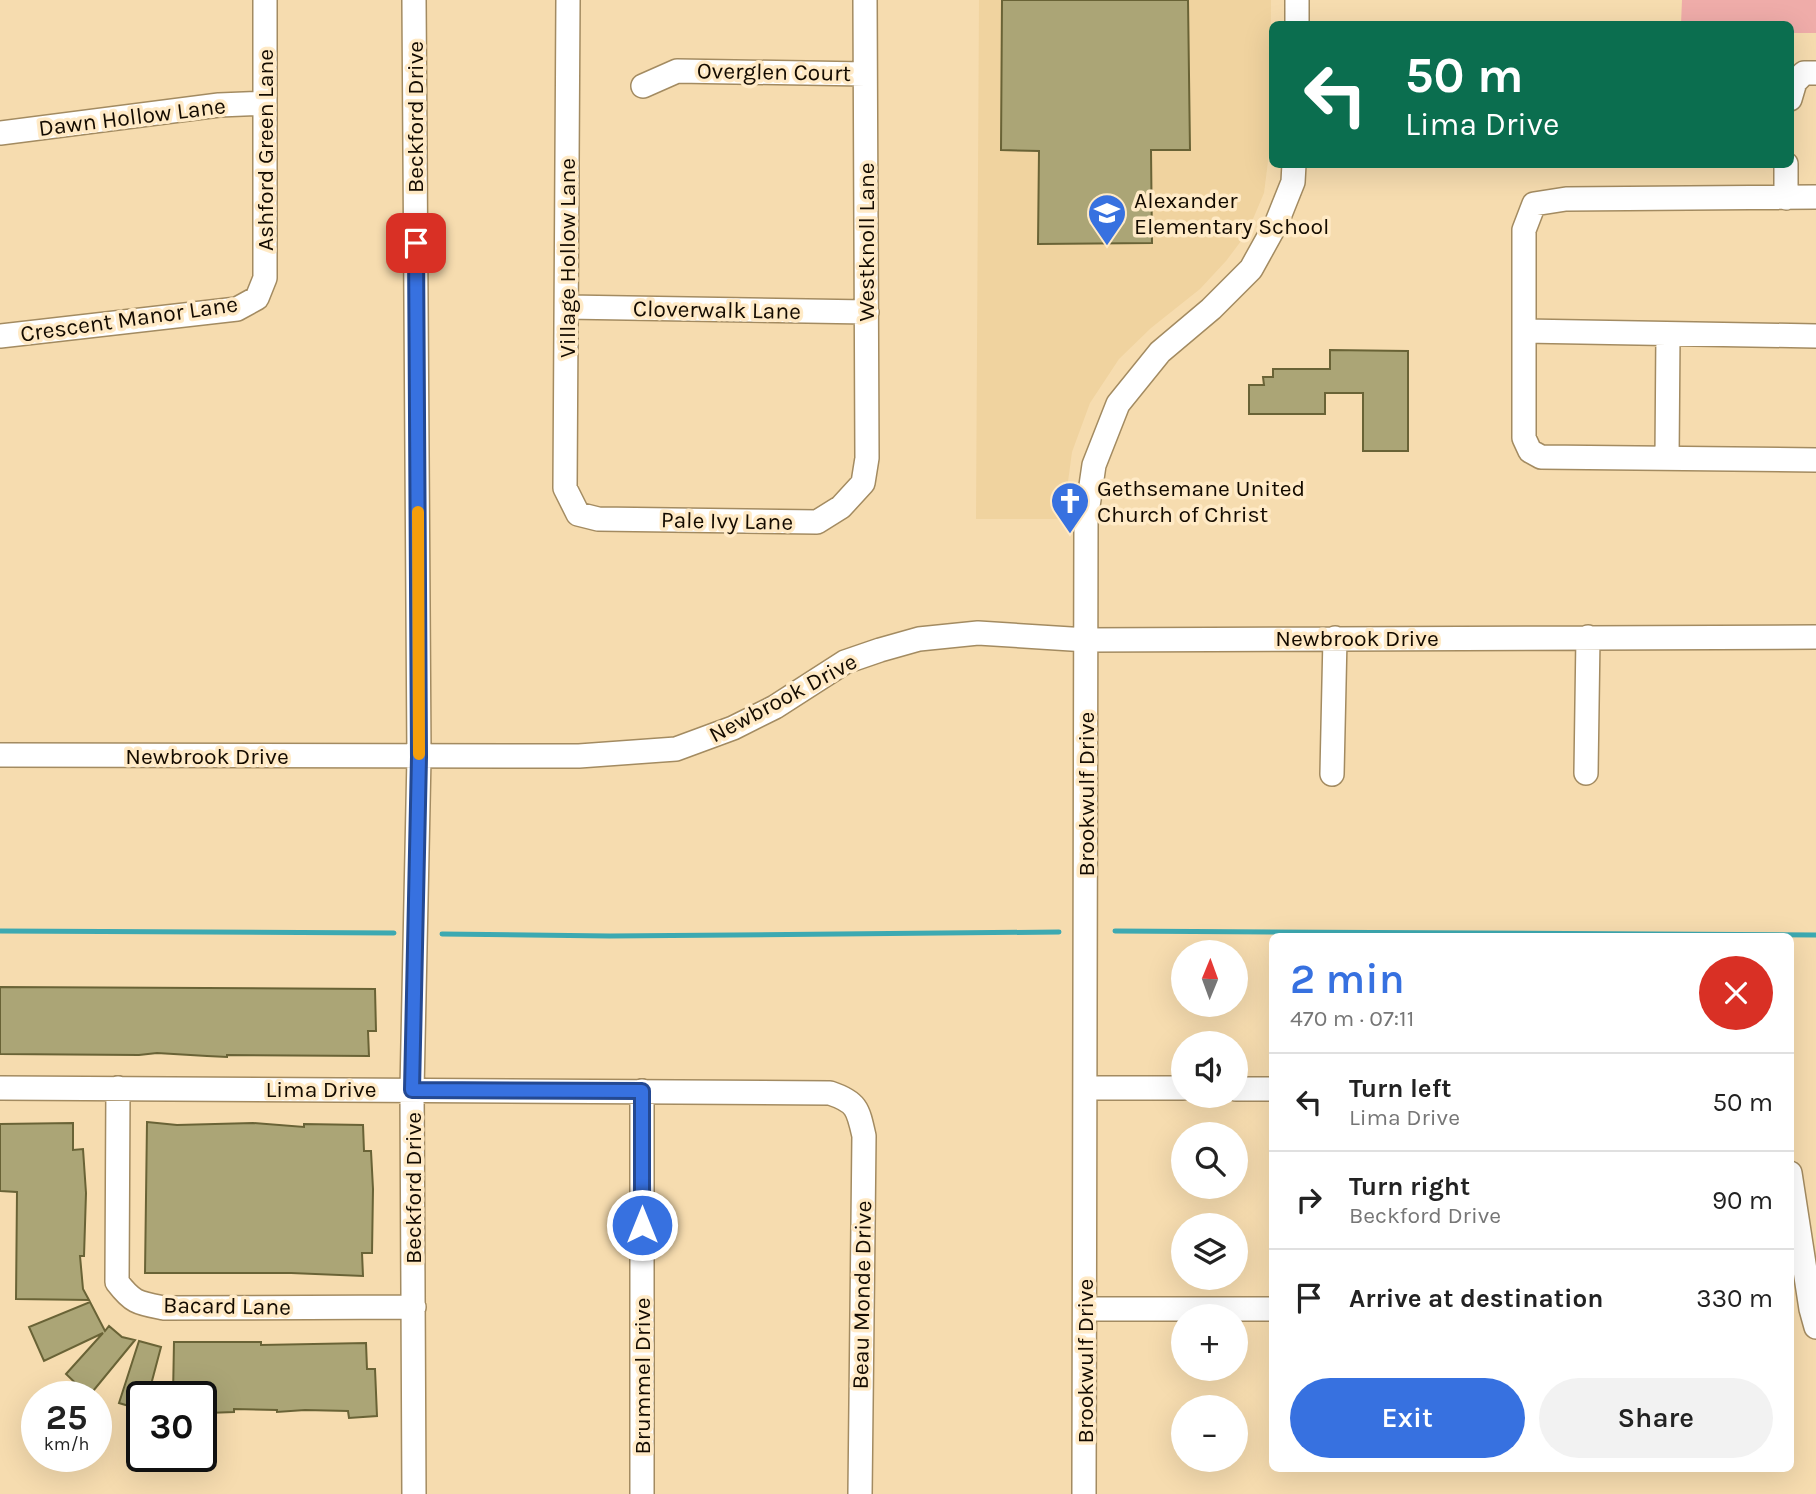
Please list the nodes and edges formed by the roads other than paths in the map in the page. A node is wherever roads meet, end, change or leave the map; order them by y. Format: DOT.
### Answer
graph roads {
  1 [pos="265,0"];
  2 [pos="414,0"];
  3 [pos="568,0"];
  4 [pos="865,0"];
  5 [pos="1297,0"];
  6 [pos="1297,21"];
  7 [pos="1816,73"];
  8 [pos="865,74"];
  9 [pos="1794,85"];
  10 [pos="643,86"];
  11 [pos="265,103"];
  12 [pos="0,133"];
  13 [pos="1294,168"];
  14 [pos="1786,168"];
  15 [pos="1816,197"];
  16 [pos="1786,198"];
  17 [pos="257,298"];
  18 [pos="566,307"];
  19 [pos="867,312"];
  20 [pos="1524,331"];
  21 [pos="1668,334"];
  22 [pos="0,336"];
  23 [pos="1816,336"];
  24 [pos="1667,458"];
  25 [pos="1816,460"];
  26 [pos="863,483"];
  27 [pos="578,514"];
  28 [pos="1588,637"];
  29 [pos="1816,637"];
  30 [pos="1335,638"];
  31 [pos="1087,640"];
  32 [pos="0,755"];
  33 [pos="419,757"];
  34 [pos="1586,773"];
  35 [pos="1332,774"];
  36 [pos="0,1088"];
  37 [pos="118,1088"];
  38 [pos="1086,1088"];
  39 [pos="1171,1088"];
  40 [pos="1248,1089"];
  41 [pos="1269,1089"];
  42 [pos="412,1090"];
  43 [pos="642,1091"];
  44 [pos="850,1100"];
  45 [pos="1794,1208"];
  46 [pos="414,1307"];
  47 [pos="1085,1309"];
  48 [pos="1269,1309"];
  49 [pos="1806,1315"];
  50 [pos="414,1494"];
  51 [pos="642,1494"];
  52 [pos="860,1494"];
  53 [pos="1084,1494"];
  1 -- 11 [label="street, Ashford Green Lane"];
  2 -- 33 [label="street, Beckford Drive"];
  3 -- 18 [label="street, Village Hollow Lane"];
  4 -- 8 [label="street, Westknoll Lane"];
  5 -- 6 [label="street"];
  7 -- 9 [label="street"];
  8 -- 10 [label="street, Overglen Court"];
  8 -- 19 [label="street, Westknoll Lane"];
  11 -- 12 [label="street, Dawn Hollow Lane"];
  11 -- 17 [label="street, Ashford Green Lane"];
  13 -- 31 [label="street, Brookwulf Drive"];
  14 -- 16 [label="street"];
  15 -- 16 [label="street"];
  16 -- 20 [label="street"];
  17 -- 22 [label="street, Crescent Manor Lane"];
  18 -- 19 [label="street, Cloverwalk Lane"];
  18 -- 27 [label="street, Village Hollow Lane"];
  19 -- 26 [label="street, Westknoll Lane"];
  20 -- 21 [label="street"];
  20 -- 24 [label="street"];
  21 -- 23 [label="street"];
  21 -- 24 [label="street"];
  24 -- 25 [label="street"];
  26 -- 27 [label="street, Pale Ivy Lane"];
  28 -- 29 [label="street, Newbrook Drive"];
  28 -- 30 [label="street, Newbrook Drive"];
  28 -- 34 [label="street"];
  30 -- 31 [label="street, Newbrook Drive"];
  30 -- 35 [label="street"];
  31 -- 33 [label="street, Newbrook Drive"];
  31 -- 38 [label="street, Brookwulf Drive"];
  32 -- 33 [label="street, Newbrook Drive"];
  33 -- 42 [label="street, Beckford Drive"];
  36 -- 37 [label="street, Lima Drive"];
  37 -- 42 [label="street, Lima Drive"];
  37 -- 46 [label="street, Bacard Lane"];
  38 -- 39 [label="street"];
  38 -- 47 [label="street, Brookwulf Drive"];
  40 -- 41 [label="street"];
  42 -- 43 [label="street, Lima Drive"];
  42 -- 46 [label="street, Beckford Drive"];
  43 -- 44 [label="street, Lima Drive"];
  43 -- 51 [label="street, Brummel Drive"];
  44 -- 52 [label="street, Beau Monde Drive"];
  45 -- 49 [label="street"];
  46 -- 50 [label="street, Beckford Drive"];
  47 -- 48 [label="street"];
  47 -- 53 [label="street, Brookwulf Drive"];
}
